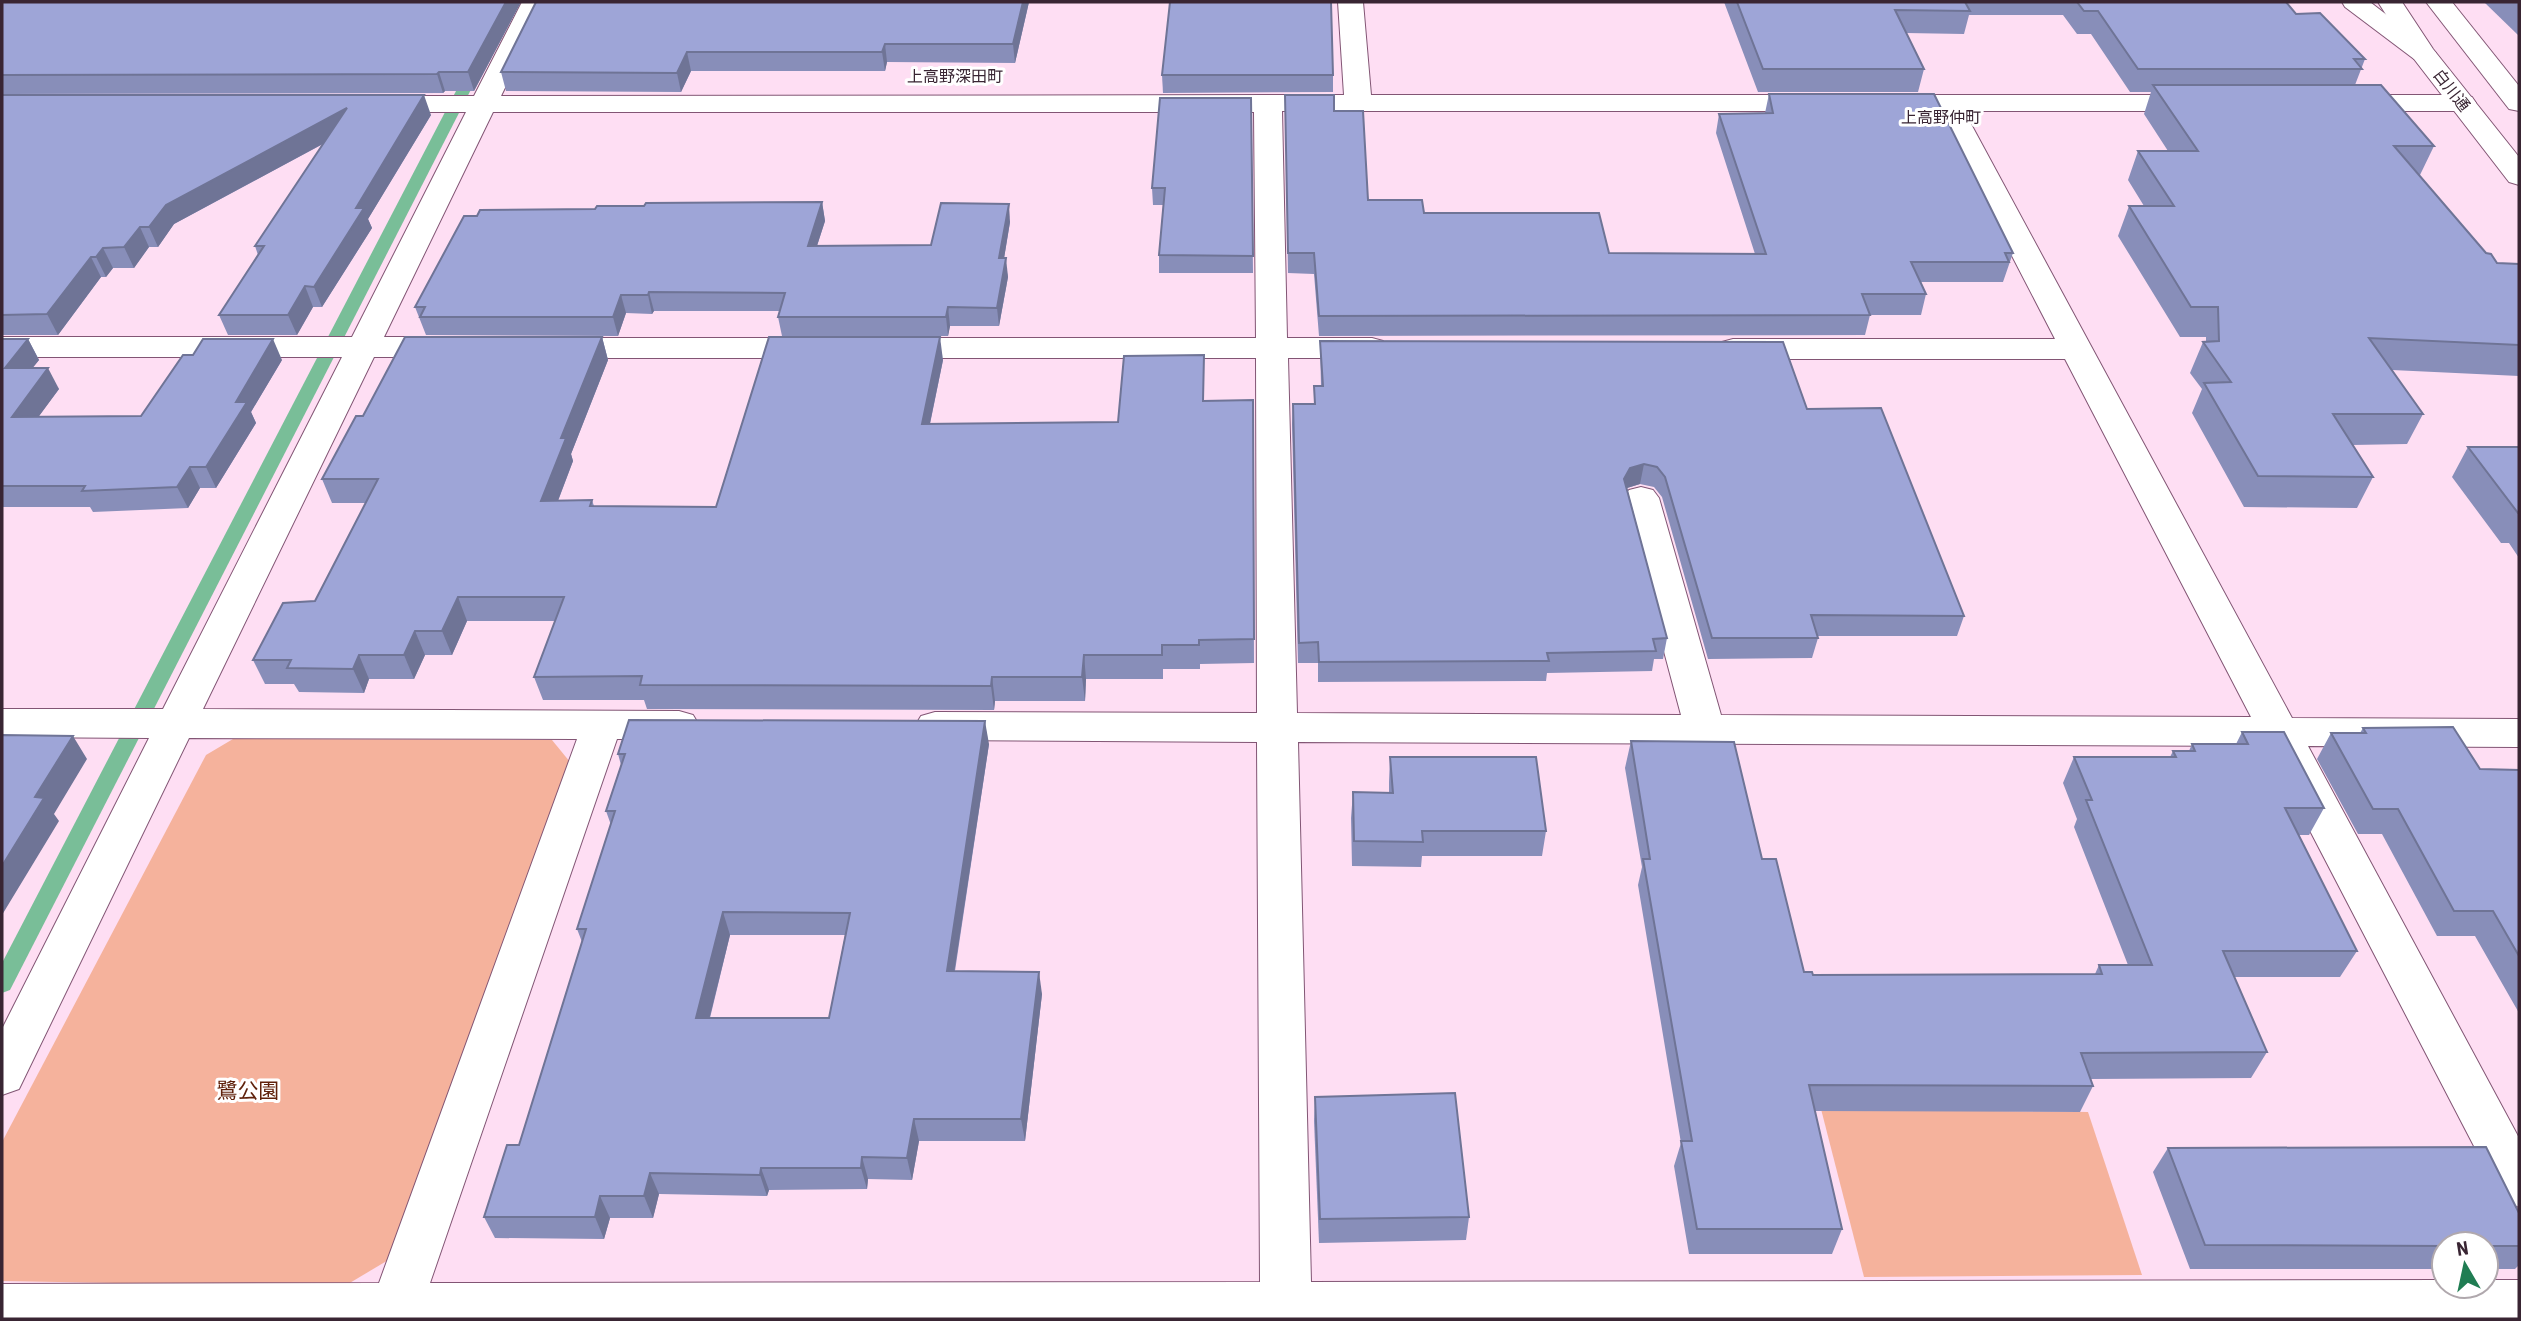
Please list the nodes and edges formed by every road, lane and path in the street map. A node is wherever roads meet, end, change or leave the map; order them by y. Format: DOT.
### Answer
graph roads {
  1 [pos="534,2"];
  2 [pos="1351,2"];
  3 [pos="2354,2"];
  4 [pos="2389,2"];
  5 [pos="2439,2"];
  6 [pos="2423,54"];
  7 [pos="1358,103"];
  8 [pos="1946,103"];
  9 [pos="2225,103"];
  10 [pos="2323,103"];
  11 [pos="2462,103"];
  12 [pos="2519,103"];
  13 [pos="346,104"];
  14 [pos="483,104"];
  15 [pos="1268,104"];
  16 [pos="2519,176"];
  17 [pos="2,347"];
  18 [pos="362,347"];
  19 [pos="474,348"];
  20 [pos="530,348"];
  21 [pos="1271,348"];
  22 [pos="1396,348"];
  23 [pos="1702,349"];
  24 [pos="2076,349"];
  25 [pos="1641,498"];
  26 [pos="2,723"];
  27 [pos="176,723"];
  28 [pos="602,725"];
  29 [pos="712,725"];
  30 [pos="905,726"];
  31 [pos="1277,727"];
  32 [pos="1706,730"];
  33 [pos="2279,732"];
  34 [pos="2519,733"];
  35 [pos="2,1075"];
  36 [pos="2519,1185"];
  37 [pos="2519,1304"];
  38 [pos="2,1308"];
  39 [pos="396,1308"];
  40 [pos="1286,1313"];
  1 -- 14 [label="street"];
  2 -- 7 [label="street"];
  3 -- 6 [label="street"];
  4 -- 6 [label="street, 白川通"];
  5 -- 12 [label="street"];
  6 -- 11 [label="street, 白川通"];
  7 -- 8 [label="street"];
  7 -- 15 [label="street"];
  8 -- 9 [label="street"];
  8 -- 24 [label="street"];
  10 -- 11 [label="street"];
  11 -- 16 [label="street, 白川通"];
  13 -- 14 [label="street"];
  14 -- 15 [label="street"];
  14 -- 18 [label="street"];
  15 -- 21 [label="street"];
  17 -- 18 [label="street"];
  18 -- 19 [label="street"];
  18 -- 27 [label="street"];
  20 -- 21 [label="street"];
  21 -- 22 [label="street"];
  21 -- 31 [label="street"];
  23 -- 24 [label="street"];
  24 -- 33 [label="street"];
  25 -- 32 [label="street"];
  26 -- 27 [label="street"];
  27 -- 28 [label="street"];
  27 -- 35 [label="street"];
  28 -- 29 [label="street"];
  28 -- 39 [label="street"];
  30 -- 31 [label="street"];
  31 -- 32 [label="street"];
  31 -- 40 [label="street"];
  32 -- 33 [label="street"];
  33 -- 34 [label="street"];
  33 -- 36 [label="street"];
  37 -- 40 [label="street"];
  38 -- 39 [label="street"];
  39 -- 40 [label="street"];
}
